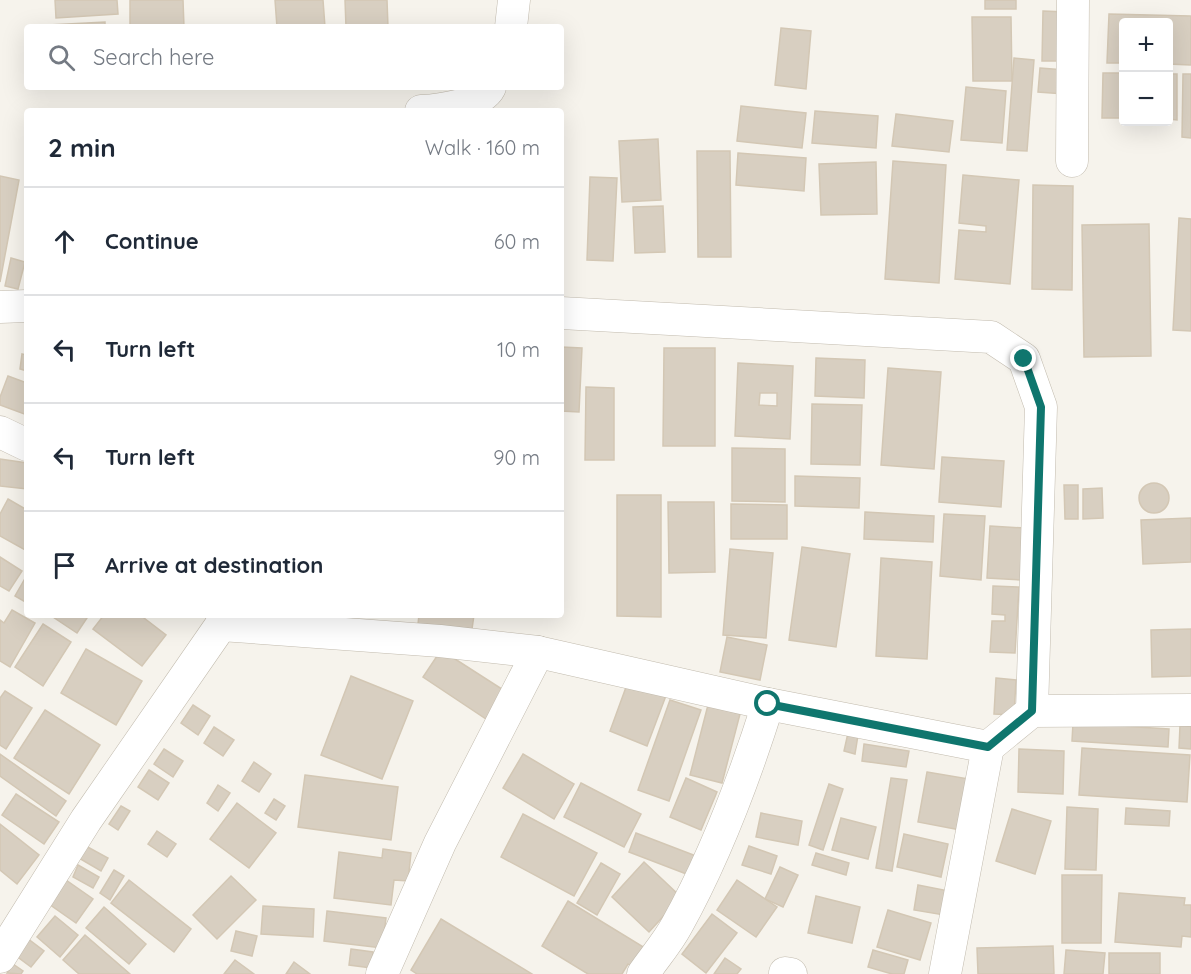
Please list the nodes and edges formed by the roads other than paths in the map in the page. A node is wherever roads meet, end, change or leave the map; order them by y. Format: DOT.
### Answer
graph roads {
  1 [pos="514,0"];
  2 [pos="1073,0"];
  3 [pos="510,24"];
  4 [pos="488,90"];
  5 [pos="445,108"];
  6 [pos="1072,161"];
  7 [pos="24,306"];
  8 [pos="0,307"];
  9 [pos="564,313"];
  10 [pos="0,432"];
  11 [pos="24,444"];
  12 [pos="224,620"];
  13 [pos="538,652"];
  14 [pos="768,704"];
  15 [pos="1191,710"];
  16 [pos="1032,711"];
  17 [pos="988,747"];
  18 [pos="0,957"];
  19 [pos="382,974"];
  20 [pos="643,974"];
  21 [pos="945,974"];
  1 -- 3 [label="street"];
  2 -- 6 [label="street"];
  4 -- 5 [label="street"];
  7 -- 8 [label="street"];
  9 -- 16 [label="street"];
  10 -- 11 [label="street"];
  12 -- 13 [label="street"];
  12 -- 18 [label="street"];
  13 -- 14 [label="street"];
  13 -- 19 [label="street"];
  14 -- 17 [label="street"];
  14 -- 20 [label="street"];
  15 -- 16 [label="street"];
  16 -- 17 [label="street"];
  17 -- 21 [label="street"];
}
